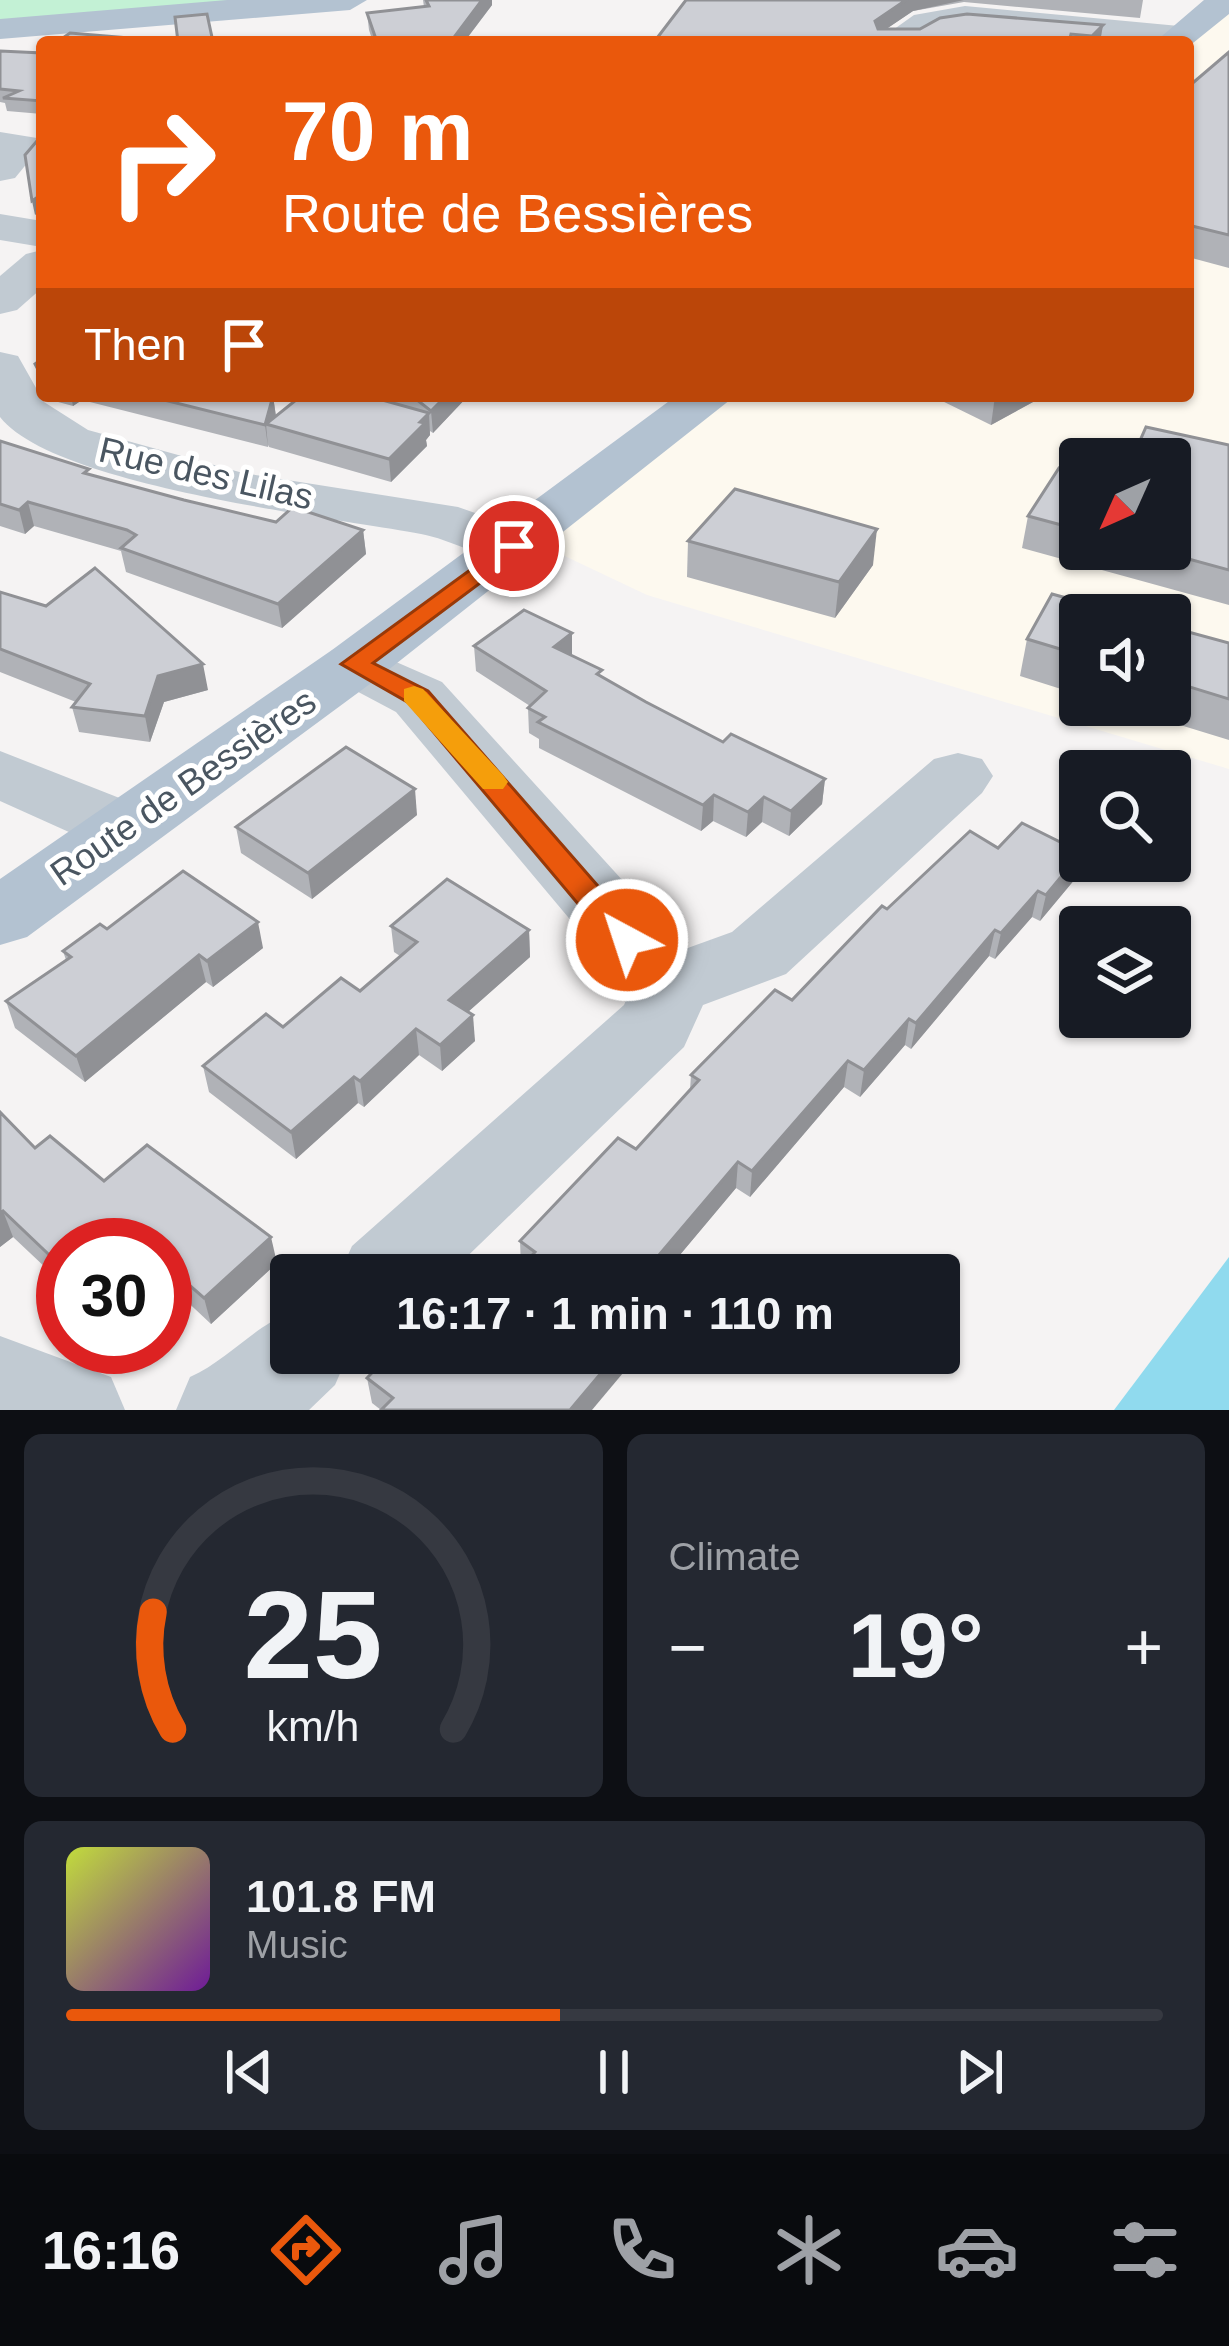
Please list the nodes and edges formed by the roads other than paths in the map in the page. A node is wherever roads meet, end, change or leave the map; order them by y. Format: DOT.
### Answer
graph roads {
  1 [pos="350,0"];
  2 [pos="1225,0"];
  3 [pos="0,29"];
  4 [pos="904,36"];
  5 [pos="1138,36"];
  6 [pos="1181,36"];
  7 [pos="0,227"];
  8 [pos="36,233"];
  9 [pos="36,269"];
  10 [pos="0,300"];
  11 [pos="0,367"];
  12 [pos="702,402"];
  13 [pos="514,546"];
  14 [pos="355,664"];
  15 [pos="0,774"];
  16 [pos="958,776"];
  17 [pos="125,828"];
  18 [pos="0,917"];
  19 [pos="672,985"];
  20 [pos="409,1254"];
  21 [pos="279,1374"];
  22 [pos="0,1382"];
  23 [pos="76,1410"];
  24 [pos="225,1410"];
  1 -- 3 [label="main road"];
  2 -- 6 [label="main road"];
  4 -- 5 [label="street"];
  7 -- 8 [label="street"];
  9 -- 10 [label="street"];
  11 -- 13 [label="street, Rue des Lilas"];
  12 -- 13 [label="main road, Route de Bessières"];
  13 -- 14 [label="main road, Route de Bessières"];
  14 -- 17 [label="main road, Route de Bessières"];
  14 -- 19 [label="street"];
  15 -- 17 [label="street"];
  16 -- 19 [label="street"];
  17 -- 18 [label="main road, Route de Bessières"];
  19 -- 20 [label="street"];
  21 -- 24 [label="street"];
  22 -- 23 [label="street"];
}
